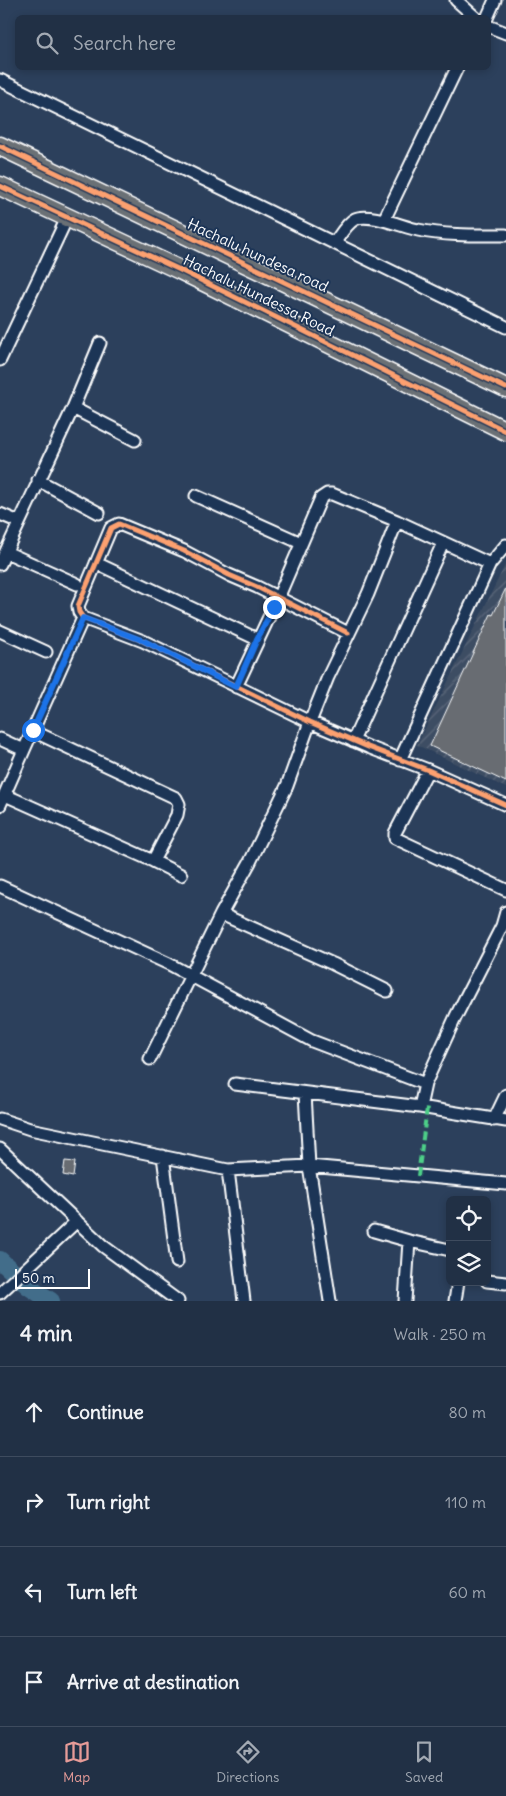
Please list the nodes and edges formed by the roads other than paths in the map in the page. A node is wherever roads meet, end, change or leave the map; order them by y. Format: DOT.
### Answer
graph roads {
  1 [pos="456,0"];
  2 [pos="495,0"];
  3 [pos="473,15"];
  4 [pos="488,15"];
  5 [pos="491,27"];
  6 [pos="506,33"];
  7 [pos="455,70"];
  8 [pos="0,80"];
  9 [pos="0,146"];
  10 [pos="0,186"];
  11 [pos="67,218"];
  12 [pos="384,220"];
  13 [pos="506,235"];
  14 [pos="335,242"];
  15 [pos="506,326"];
  16 [pos="100,343"];
  17 [pos="0,360"];
  18 [pos="506,388"];
  19 [pos="73,408"];
  20 [pos="506,431"];
  21 [pos="135,440"];
  22 [pos="38,480"];
  23 [pos="196,496"];
  24 [pos="99,513"];
  25 [pos="0,514"];
  26 [pos="397,521"];
  27 [pos="19,522"];
  28 [pos="301,543"];
  29 [pos="443,543"];
  30 [pos="506,545"];
  31 [pos="6,552"];
  32 [pos="96,563"];
  33 [pos="0,564"];
  34 [pos="490,564"];
  35 [pos="77,584"];
  36 [pos="278,598"];
  37 [pos="83,618"];
  38 [pos="0,631"];
  39 [pos="348,634"];
  40 [pos="257,639"];
  41 [pos="46,652"];
  42 [pos="236,687"];
  43 [pos="310,722"];
  44 [pos="33,730"];
  45 [pos="0,739"];
  46 [pos="353,741"];
  47 [pos="24,750"];
  48 [pos="400,760"];
  49 [pos="428,770"];
  50 [pos="3,800"];
  51 [pos="506,805"];
  52 [pos="153,861"];
  53 [pos="180,875"];
  54 [pos="0,886"];
  55 [pos="506,890"];
  56 [pos="506,912"];
  57 [pos="221,914"];
  58 [pos="191,975"];
  59 [pos="387,991"];
  60 [pos="150,1059"];
  61 [pos="235,1084"];
  62 [pos="425,1084"];
  63 [pos="305,1093"];
  64 [pos="506,1095"];
  65 [pos="420,1107"];
  66 [pos="0,1119"];
  67 [pos="500,1120"];
  68 [pos="0,1149"];
  69 [pos="163,1156"];
  70 [pos="309,1166"];
  71 [pos="228,1170"];
  72 [pos="506,1184"];
  73 [pos="76,1221"];
  74 [pos="374,1231"];
  75 [pos="409,1241"];
  76 [pos="446,1249"];
  77 [pos="177,1262"];
  78 [pos="491,1281"];
  79 [pos="506,1283"];
  80 [pos="457,1286"];
  81 [pos="3,1290"];
  82 [pos="178,1301"];
  83 [pos="244,1301"];
  84 [pos="330,1301"];
  85 [pos="404,1301"];
  86 [pos="454,1301"];
  1 -- 3 [label="street"];
  2 -- 4 [label="street"];
  5 -- 6 [label="street"];
  7 -- 12 [label="street"];
  8 -- 14 [label="street"];
  9 -- 18 [label="main road, Hachalu hundesa road"];
  10 -- 11 [label="main road, Hachalu Hundessa Road"];
  11 -- 17 [label="street"];
  11 -- 20 [label="main road, Hachalu Hundessa Road"];
  12 -- 13 [label="street"];
  12 -- 14 [label="street"];
  14 -- 15 [label="street"];
  16 -- 19 [label="street"];
  19 -- 21 [label="street"];
  19 -- 22 [label="street"];
  22 -- 24 [label="street"];
  22 -- 27 [label="street"];
  23 -- 28 [label="street"];
  25 -- 27 [label="street"];
  26 -- 28 [label="street"];
  26 -- 29 [label="street"];
  26 -- 39 [label="street"];
  27 -- 31 [label="street"];
  28 -- 36 [label="street"];
  29 -- 34 [label="street"];
  29 -- 46 [label="street"];
  30 -- 34 [label="street"];
  31 -- 33 [label="street"];
  31 -- 35 [label="street"];
  32 -- 36 [label="street"];
  32 -- 37 [label="street"];
  32 -- 40 [label="street"];
  34 -- 48 [label="street"];
  36 -- 39 [label="street"];
  36 -- 40 [label="street"];
  37 -- 42 [label="street"];
  37 -- 44 [label="street"];
  38 -- 41 [label="street"];
  39 -- 43 [label="street"];
  40 -- 42 [label="street"];
  42 -- 43 [label="street"];
  43 -- 46 [label="street"];
  43 -- 57 [label="street"];
  44 -- 47 [label="street"];
  44 -- 52 [label="street"];
  45 -- 47 [label="street"];
  46 -- 48 [label="street"];
  47 -- 50 [label="street"];
  48 -- 49 [label="street"];
  49 -- 51 [label="street"];
  49 -- 55 [label="street"];
  50 -- 52 [label="street"];
  52 -- 53 [label="street"];
  54 -- 58 [label="street"];
  56 -- 62 [label="street"];
  57 -- 58 [label="street"];
  57 -- 59 [label="street"];
  58 -- 60 [label="street"];
  58 -- 62 [label="street"];
  61 -- 63 [label="street"];
  62 -- 65 [label="street"];
  63 -- 65 [label="street"];
  63 -- 70 [label="street"];
  64 -- 67 [label="street"];
  65 -- 67 [label="street"];
  66 -- 69 [label="street"];
  68 -- 73 [label="street"];
  69 -- 71 [label="street"];
  69 -- 77 [label="street"];
  70 -- 71 [label="street"];
  70 -- 72 [label="street"];
  70 -- 84 [label="street"];
  71 -- 83 [label="street"];
  73 -- 81 [label="street"];
  73 -- 82 [label="street"];
  74 -- 75 [label="street"];
  75 -- 76 [label="street"];
  75 -- 85 [label="street"];
  78 -- 79 [label="street"];
  80 -- 86 [label="street"];
}
